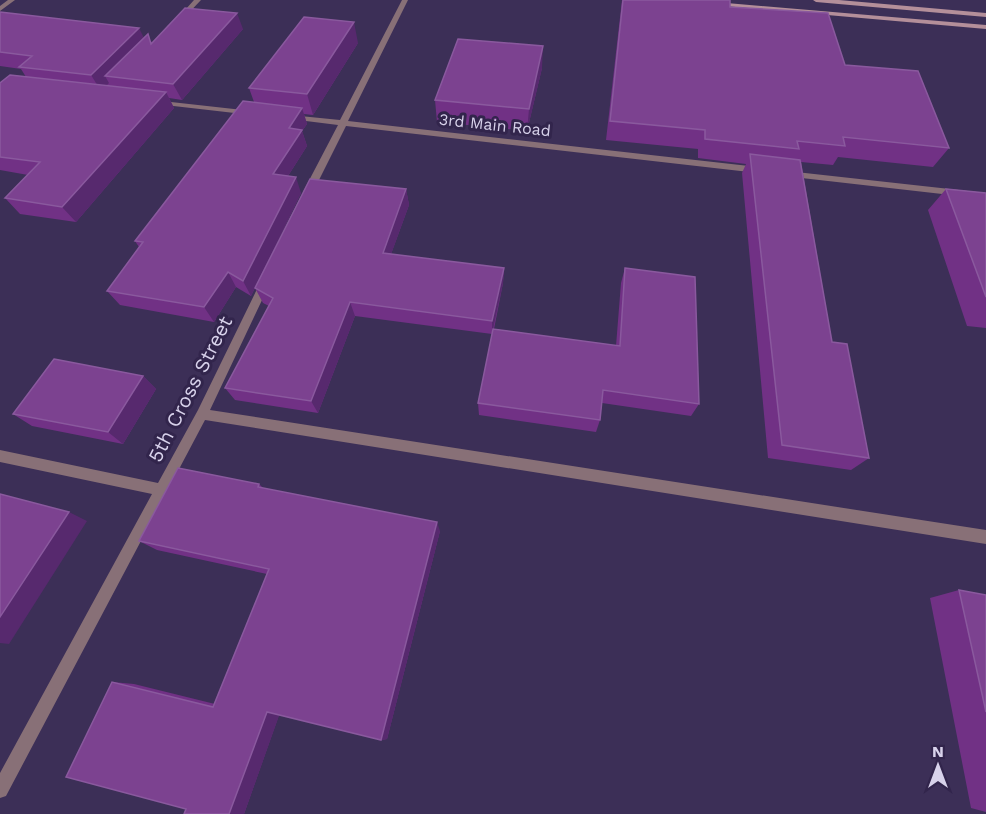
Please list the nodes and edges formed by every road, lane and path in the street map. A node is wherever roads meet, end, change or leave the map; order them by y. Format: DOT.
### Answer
graph roads {
  1 [pos="12,0"];
  2 [pos="198,0"];
  3 [pos="405,0"];
  4 [pos="816,0"];
  5 [pos="704,3"];
  6 [pos="0,9"];
  7 [pos="986,15"];
  8 [pos="174,24"];
  9 [pos="986,27"];
  10 [pos="140,100"];
  11 [pos="259,114"];
  12 [pos="282,116"];
  13 [pos="342,123"];
  14 [pos="763,171"];
  15 [pos="775,172"];
  16 [pos="986,196"];
  17 [pos="300,209"];
  18 [pos="269,274"];
  19 [pos="202,414"];
  20 [pos="0,456"];
  21 [pos="160,489"];
  22 [pos="986,537"];
  23 [pos="0,790"];
  1 -- 6 [label="street"];
  2 -- 8 [label="street"];
  3 -- 13 [label="street"];
  4 -- 7 [label="main road"];
  5 -- 9 [label="main road"];
  10 -- 11 [label="street"];
  12 -- 13 [label="street, 3rd Main Road"];
  13 -- 14 [label="street, 3rd Main Road"];
  13 -- 17 [label="street"];
  15 -- 16 [label="street"];
  18 -- 19 [label="street, 5th Cross Street"];
  19 -- 21 [label="street, 5th Cross Street"];
  19 -- 22 [label="street"];
  20 -- 21 [label="street"];
  21 -- 23 [label="street, 5th Cross Street"];
}
